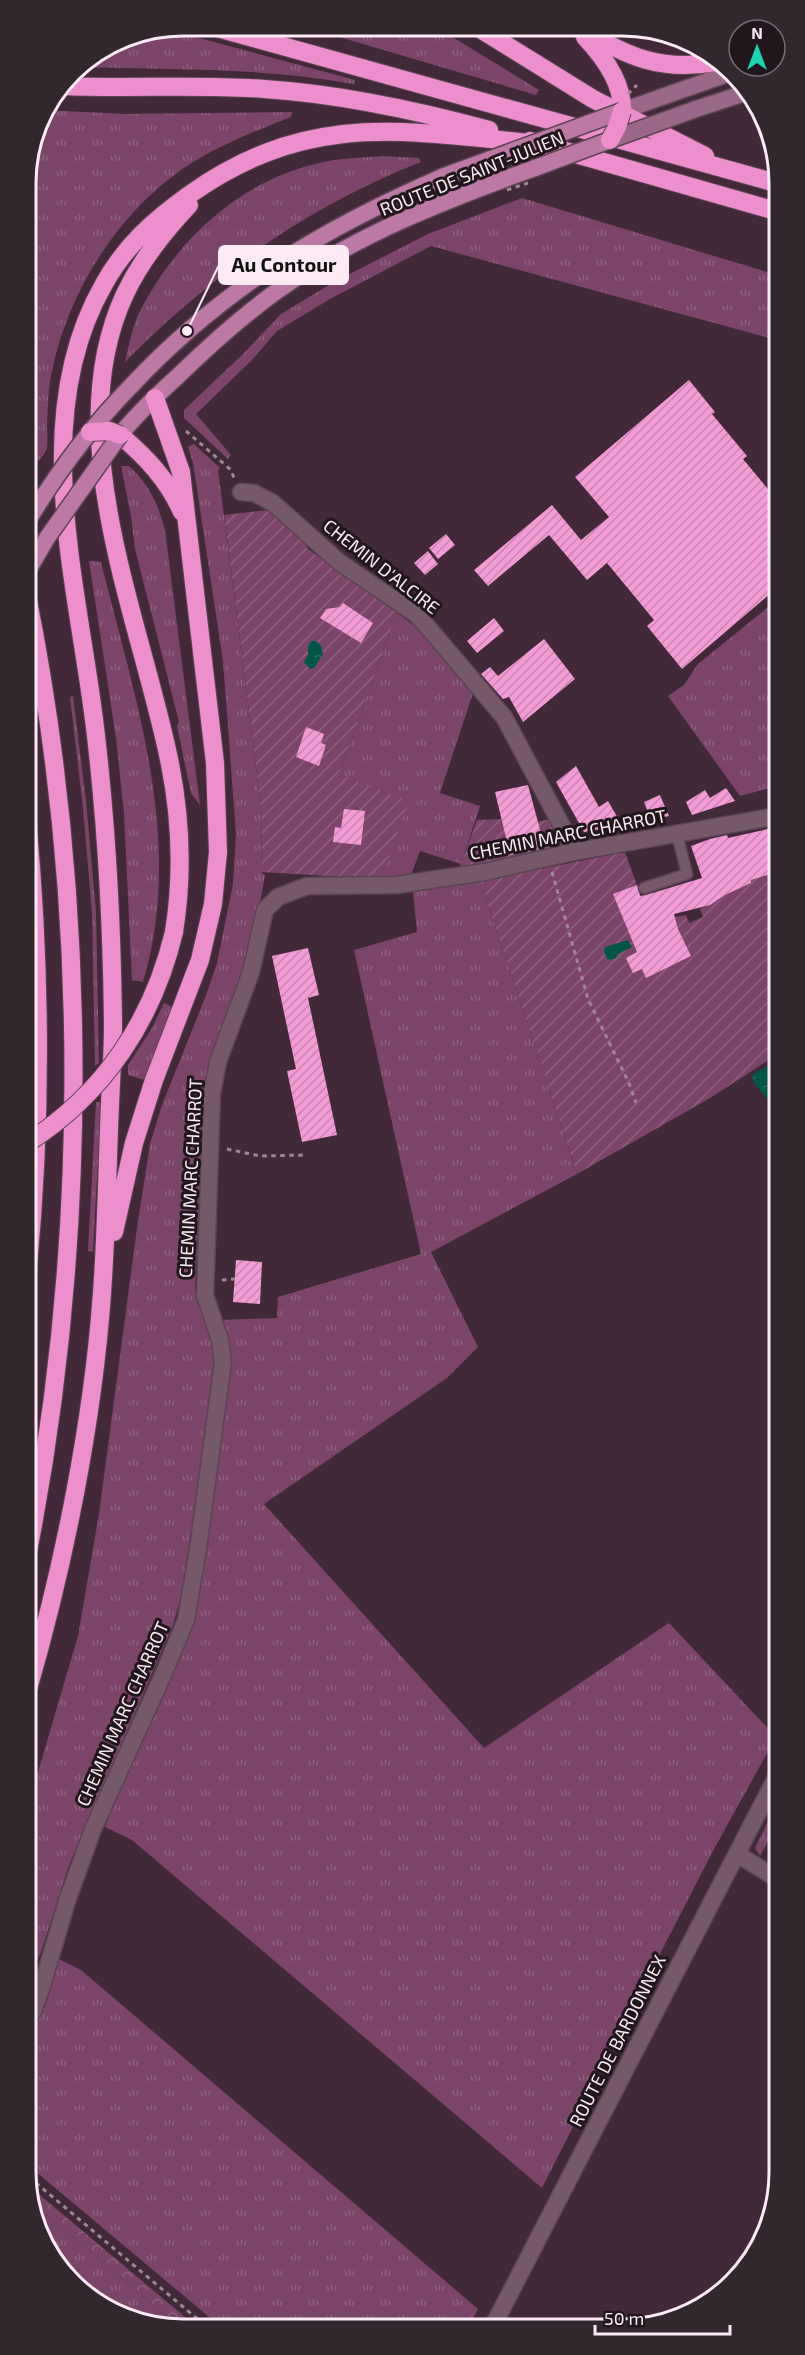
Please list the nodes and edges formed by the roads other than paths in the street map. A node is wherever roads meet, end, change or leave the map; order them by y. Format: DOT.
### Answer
graph roads {
  1 [pos="245,36"];
  2 [pos="492,36"];
  3 [pos="583,36"];
  4 [pos="593,36"];
  5 [pos="707,63"];
  6 [pos="722,76"];
  7 [pos="72,86"];
  8 [pos="740,95"];
  9 [pos="622,111"];
  10 [pos="610,140"];
  11 [pos="540,144"];
  12 [pos="735,172"];
  13 [pos="221,174"];
  14 [pos="769,181"];
  15 [pos="769,209"];
  16 [pos="155,398"];
  17 [pos="90,432"];
  18 [pos="126,434"];
  19 [pos="241,492"];
  20 [pos="36,509"];
  21 [pos="187,527"];
  22 [pos="36,558"];
  23 [pos="36,650"];
  24 [pos="769,817"];
  25 [pos="677,834"];
  26 [pos="573,852"];
  27 [pos="644,888"];
  28 [pos="36,946"];
  29 [pos="36,1120"];
  30 [pos="36,1136"];
  31 [pos="102,1293"];
  32 [pos="36,1497"];
  33 [pos="36,1655"];
  34 [pos="769,1792"];
  35 [pos="737,1854"];
  36 [pos="769,1874"];
  37 [pos="36,1981"];
  38 [pos="497,2319"];
  1 -- 12 [label="highway"];
  2 -- 12 [label="highway"];
  3 -- 9 [label="highway"];
  4 -- 5 [label="highway"];
  6 -- 9 [label="main road, ROUTE DE SAINT-JULIEN"];
  7 -- 11 [label="highway"];
  8 -- 10 [label="main road, ROUTE DE SAINT-JULIEN, bridge"];
  9 -- 10 [label="highway, bridge"];
  9 -- 17 [label="main road, ROUTE DE SAINT-JULIEN, bridge"];
  10 -- 16 [label="main road, ROUTE DE SAINT-JULIEN, bridge"];
  11 -- 13 [label="highway"];
  11 -- 15 [label="highway"];
  12 -- 14 [label="highway"];
  13 -- 30 [label="highway, bridge"];
  13 -- 31 [label="highway"];
  16 -- 18 [label="main road, ROUTE DE SAINT-JULIEN"];
  16 -- 21 [label="highway"];
  17 -- 18 [label="highway, bridge"];
  17 -- 20 [label="main road, ROUTE DE SAINT-JULIEN, bridge"];
  18 -- 21 [label="highway"];
  18 -- 22 [label="main road, ROUTE DE SAINT-JULIEN, bridge"];
  19 -- 26 [label="street, CHEMIN D'ALCIRE"];
  21 -- 31 [label="highway"];
  23 -- 32 [label="highway"];
  24 -- 25 [label="street, CHEMIN MARC CHARROT"];
  25 -- 26 [label="street, CHEMIN MARC CHARROT"];
  25 -- 27 [label="lane"];
  26 -- 37 [label="street, CHEMIN MARC CHARROT"];
  28 -- 29 [label="highway"];
  31 -- 33 [label="highway"];
  34 -- 35 [label="street, ROUTE DE BARDONNEX"];
  35 -- 36 [label="street"];
  35 -- 38 [label="street, ROUTE DE BARDONNEX"];
}
